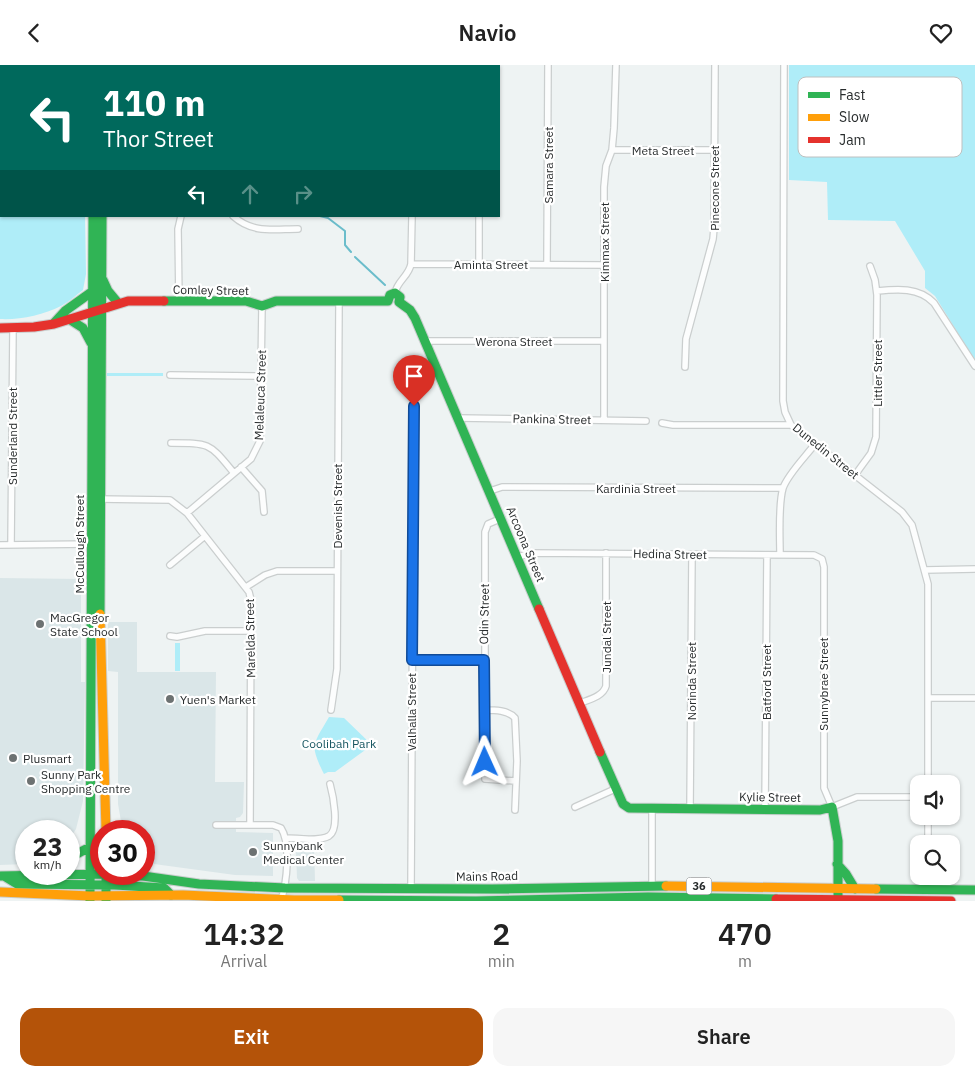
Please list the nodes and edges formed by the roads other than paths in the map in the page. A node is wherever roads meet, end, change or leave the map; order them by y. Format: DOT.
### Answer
graph roads {
  1 [pos="548,65"];
  2 [pos="616,65"];
  3 [pos="715,65"];
  4 [pos="784,65"];
  5 [pos="612,150"];
  6 [pos="714,150"];
  7 [pos="93,217"];
  8 [pos="102,217"];
  9 [pos="181,217"];
  10 [pos="235,217"];
  11 [pos="412,217"];
  12 [pos="479,217"];
  13 [pos="298,229"];
  14 [pos="412,264"];
  15 [pos="479,264"];
  16 [pos="547,265"];
  17 [pos="604,265"];
  18 [pos="870,266"];
  19 [pos="102,278"];
  20 [pos="93,291"];
  21 [pos="877,291"];
  22 [pos="395,293"];
  23 [pos="179,301"];
  24 [pos="388,301"];
  25 [pos="339,302"];
  26 [pos="118,303"];
  27 [pos="399,303"];
  28 [pos="262,306"];
  29 [pos="98,309"];
  30 [pos="69,319"];
  31 [pos="54,323"];
  32 [pos="0,328"];
  33 [pos="13,328"];
  34 [pos="425,341"];
  35 [pos="604,341"];
  36 [pos="93,350"];
  37 [pos="975,366"];
  38 [pos="686,367"];
  39 [pos="437,369"];
  40 [pos="170,375"];
  41 [pos="261,376"];
  42 [pos="458,417"];
  43 [pos="604,420"];
  44 [pos="646,421"];
  45 [pos="662,423"];
  46 [pos="791,425"];
  47 [pos="171,443"];
  48 [pos="815,444"];
  49 [pos="241,467"];
  50 [pos="234,473"];
  51 [pos="855,475"];
  52 [pos="783,488"];
  53 [pos="490,491"];
  54 [pos="96,499"];
  55 [pos="264,512"];
  56 [pos="186,513"];
  57 [pos="502,518"];
  58 [pos="205,536"];
  59 [pos="92,544"];
  60 [pos="0,545"];
  61 [pos="11,545"];
  62 [pos="606,553"];
  63 [pos="692,554"];
  64 [pos="767,555"];
  65 [pos="780,555"];
  66 [pos="518,557"];
  67 [pos="822,559"];
  68 [pos="170,565"];
  69 [pos="975,569"];
  70 [pos="925,570"];
  71 [pos="337,571"];
  72 [pos="246,587"];
  73 [pos="251,631"];
  74 [pos="170,636"];
  75 [pos="412,660"];
  76 [pos="484,660"];
  77 [pos="928,698"];
  78 [pos="975,698"];
  79 [pos="578,704"];
  80 [pos="331,710"];
  81 [pos="484,710"];
  82 [pos="928,775"];
  83 [pos="515,781"];
  84 [pos="330,783"];
  85 [pos="615,789"];
  86 [pos="910,797"];
  87 [pos="621,801"];
  88 [pos="575,807"];
  89 [pos="832,807"];
  90 [pos="652,809"];
  91 [pos="690,809"];
  92 [pos="765,809"];
  93 [pos="515,810"];
  94 [pos="90,820"];
  95 [pos="106,820"];
  96 [pos="216,825"];
  97 [pos="250,825"];
  98 [pos="286,838"];
  99 [pos="90,847"];
  100 [pos="80,852"];
  101 [pos="837,864"];
  102 [pos="80,874"];
  103 [pos="90,874"];
  104 [pos="15,875"];
  105 [pos="2,876"];
  106 [pos="155,878"];
  107 [pos="90,885"];
  108 [pos="106,885"];
  109 [pos="618,886"];
  110 [pos="652,886"];
  111 [pos="285,888"];
  112 [pos="838,888"];
  113 [pos="411,889"];
  114 [pos="476,889"];
  115 [pos="855,889"];
  116 [pos="975,890"];
  117 [pos="0,892"];
  118 [pos="172,895"];
  119 [pos="618,897"];
  120 [pos="64,898"];
  121 [pos="144,898"];
  122 [pos="90,899"];
  123 [pos="106,899"];
  124 [pos="586,899"];
  125 [pos="281,900"];
  126 [pos="476,901"];
  127 [pos="838,901"];
  128 [pos="951,901"];
  1 -- 16 [label="street, Samara Street"];
  2 -- 5 [label="street, Kimmax Street"];
  3 -- 6 [label="street, Pinecone Street"];
  4 -- 46 [label="street, Dunedin Street"];
  5 -- 6 [label="street, Meta Street"];
  5 -- 17 [label="street, Kimmax Street"];
  6 -- 38 [label="street, Pinecone Street"];
  7 -- 20 [label="main road, McCullough Street"];
  8 -- 19 [label="main road, McCullough Street"];
  9 -- 23 [label="street"];
  10 -- 13 [label="street"];
  11 -- 14 [label="street"];
  12 -- 15 [label="street"];
  14 -- 15 [label="street, Aminta Street"];
  14 -- 22 [label="street"];
  15 -- 16 [label="street, Aminta Street"];
  16 -- 17 [label="street, Aminta Street"];
  17 -- 35 [label="street, Kimmax Street"];
  18 -- 21 [label="street, Littler Street"];
  19 -- 26 [label="main road"];
  19 -- 29 [label="main road, McCullough Street"];
  20 -- 29 [label="main road, McCullough Street"];
  20 -- 31 [label="main road"];
  21 -- 37 [label="street"];
  21 -- 51 [label="street, Littler Street"];
  22 -- 24 [label="main road"];
  22 -- 27 [label="main road"];
  23 -- 26 [label="main road, Comley Street"];
  23 -- 28 [label="main road, Comley Street"];
  24 -- 25 [label="main road, Comley Street"];
  24 -- 27 [label="main road"];
  25 -- 28 [label="main road, Comley Street"];
  25 -- 71 [label="street, Devenish Street"];
  26 -- 29 [label="main road, Comley Street"];
  27 -- 34 [label="main road, Arcoona Street"];
  28 -- 41 [label="street, Melaleuca Street"];
  29 -- 30 [label="main road, Comley Street"];
  29 -- 36 [label="main road, McCullough Street"];
  29 -- 54 [label="main road, McCullough Street"];
  30 -- 31 [label="main road, Comley Street"];
  30 -- 36 [label="main road"];
  31 -- 33 [label="main road, Comley Street"];
  32 -- 33 [label="main road, Comley Street"];
  33 -- 61 [label="street, Sunderland Street"];
  34 -- 35 [label="street, Werona Street"];
  34 -- 39 [label="main road, Arcoona Street"];
  35 -- 43 [label="street, Kimmax Street"];
  36 -- 54 [label="main road, McCullough Street"];
  39 -- 42 [label="main road, Arcoona Street"];
  39 -- 75 [label="street, Valhalla Street"];
  40 -- 41 [label="street"];
  41 -- 49 [label="street, Melaleuca Street"];
  42 -- 43 [label="street, Pankina Street"];
  42 -- 53 [label="main road, Arcoona Street"];
  43 -- 44 [label="street, Pankina Street"];
  45 -- 46 [label="street"];
  46 -- 48 [label="street, Dunedin Street"];
  47 -- 50 [label="street"];
  48 -- 51 [label="street, Dunedin Street"];
  48 -- 52 [label="street"];
  49 -- 50 [label="street, Melaleuca Street"];
  49 -- 55 [label="street"];
  50 -- 56 [label="street, Melaleuca Street"];
  51 -- 70 [label="street, Dunedin Street"];
  52 -- 53 [label="street, Kardinia Street"];
  52 -- 65 [label="street"];
  53 -- 57 [label="main road, Arcoona Street"];
  54 -- 56 [label="street, Marelda Street"];
  54 -- 59 [label="main road, McCullough Street"];
  54 -- 95 [label="main road, McCullough Street"];
  56 -- 58 [label="street, Marelda Street"];
  57 -- 66 [label="main road, Arcoona Street"];
  57 -- 76 [label="street, Odin Street"];
  58 -- 68 [label="street"];
  58 -- 72 [label="street, Marelda Street"];
  59 -- 61 [label="street"];
  59 -- 94 [label="main road, McCullough Street"];
  60 -- 61 [label="street"];
  62 -- 63 [label="street, Hedina Street"];
  62 -- 66 [label="street, Hedina Street"];
  62 -- 79 [label="street, Jundal Street"];
  63 -- 64 [label="street, Hedina Street"];
  63 -- 91 [label="street, Norinda Street"];
  64 -- 65 [label="street, Hedina Street"];
  64 -- 92 [label="street, Batford Street"];
  65 -- 67 [label="street, Hedina Street"];
  66 -- 79 [label="main road, Arcoona Street"];
  67 -- 89 [label="street, Sunnybrae Street"];
  69 -- 70 [label="street"];
  70 -- 77 [label="street, Dunedin Street"];
  71 -- 72 [label="street"];
  71 -- 80 [label="street, Devenish Street"];
  72 -- 73 [label="street, Marelda Street"];
  73 -- 74 [label="street"];
  73 -- 97 [label="street, Marelda Street"];
  75 -- 76 [label="street"];
  75 -- 113 [label="street, Valhalla Street"];
  76 -- 81 [label="street, Odin Street"];
  77 -- 78 [label="street"];
  77 -- 82 [label="street, Dunedin Street"];
  79 -- 85 [label="main road, Arcoona Street"];
  81 -- 83 [label="street"];
  81 -- 83 [label="street, Odin Street"];
  83 -- 93 [label="street"];
  84 -- 98 [label="street"];
  85 -- 87 [label="main road, Arcoona Street"];
  85 -- 88 [label="street"];
  86 -- 89 [label="street, Kylie Street"];
  87 -- 90 [label="main road, Kylie Street"];
  89 -- 92 [label="main road, Kylie Street"];
  89 -- 101 [label="main road"];
  90 -- 91 [label="main road, Kylie Street"];
  90 -- 110 [label="street"];
  91 -- 92 [label="main road, Kylie Street"];
  96 -- 97 [label="street"];
  97 -- 98 [label="street"];
  98 -- 111 [label="street"];
  99 -- 100 [label="main road"];
  101 -- 112 [label="main road"];
  101 -- 115 [label="main road"];
  102 -- 103 [label="main road, Mains Road / 36"];
  104 -- 105 [label="main road, Mains Road / 36"];
  105 -- 107 [label="main road"];
  106 -- 111 [label="main road, Mains Road / 36"];
  107 -- 122 [label="main road, McCullough Street"];
  108 -- 118 [label="main road"];
  108 -- 123 [label="main road"];
  109 -- 110 [label="main road, Mains Road / 36"];
  109 -- 114 [label="main road, Mains Road / 36"];
  109 -- 119 [label="main road"];
  110 -- 112 [label="main road, Mains Road / 36"];
  111 -- 113 [label="main road, Mains Road / 36"];
  111 -- 125 [label="street"];
  112 -- 115 [label="main road, Mains Road / 36"];
  112 -- 127 [label="main road"];
  113 -- 114 [label="main road, Mains Road / 36"];
  114 -- 126 [label="main road"];
  115 -- 116 [label="main road, Mains Road / 36"];
  117 -- 120 [label="main road, Mains Road / 36"];
  118 -- 121 [label="main road, Mains Road / 36"];
  118 -- 125 [label="main road, Mains Road / 36"];
  119 -- 124 [label="main road, Mains Road / 36"];
  119 -- 127 [label="main road, Mains Road / 36"];
  120 -- 122 [label="main road, Mains Road / 36"];
  121 -- 123 [label="main road, Mains Road / 36"];
  122 -- 123 [label="main road, Mains Road / 36"];
  124 -- 126 [label="main road, Mains Road / 36"];
  125 -- 126 [label="main road, Mains Road / 36"];
  127 -- 128 [label="main road, Mains Road / 36"];
}
